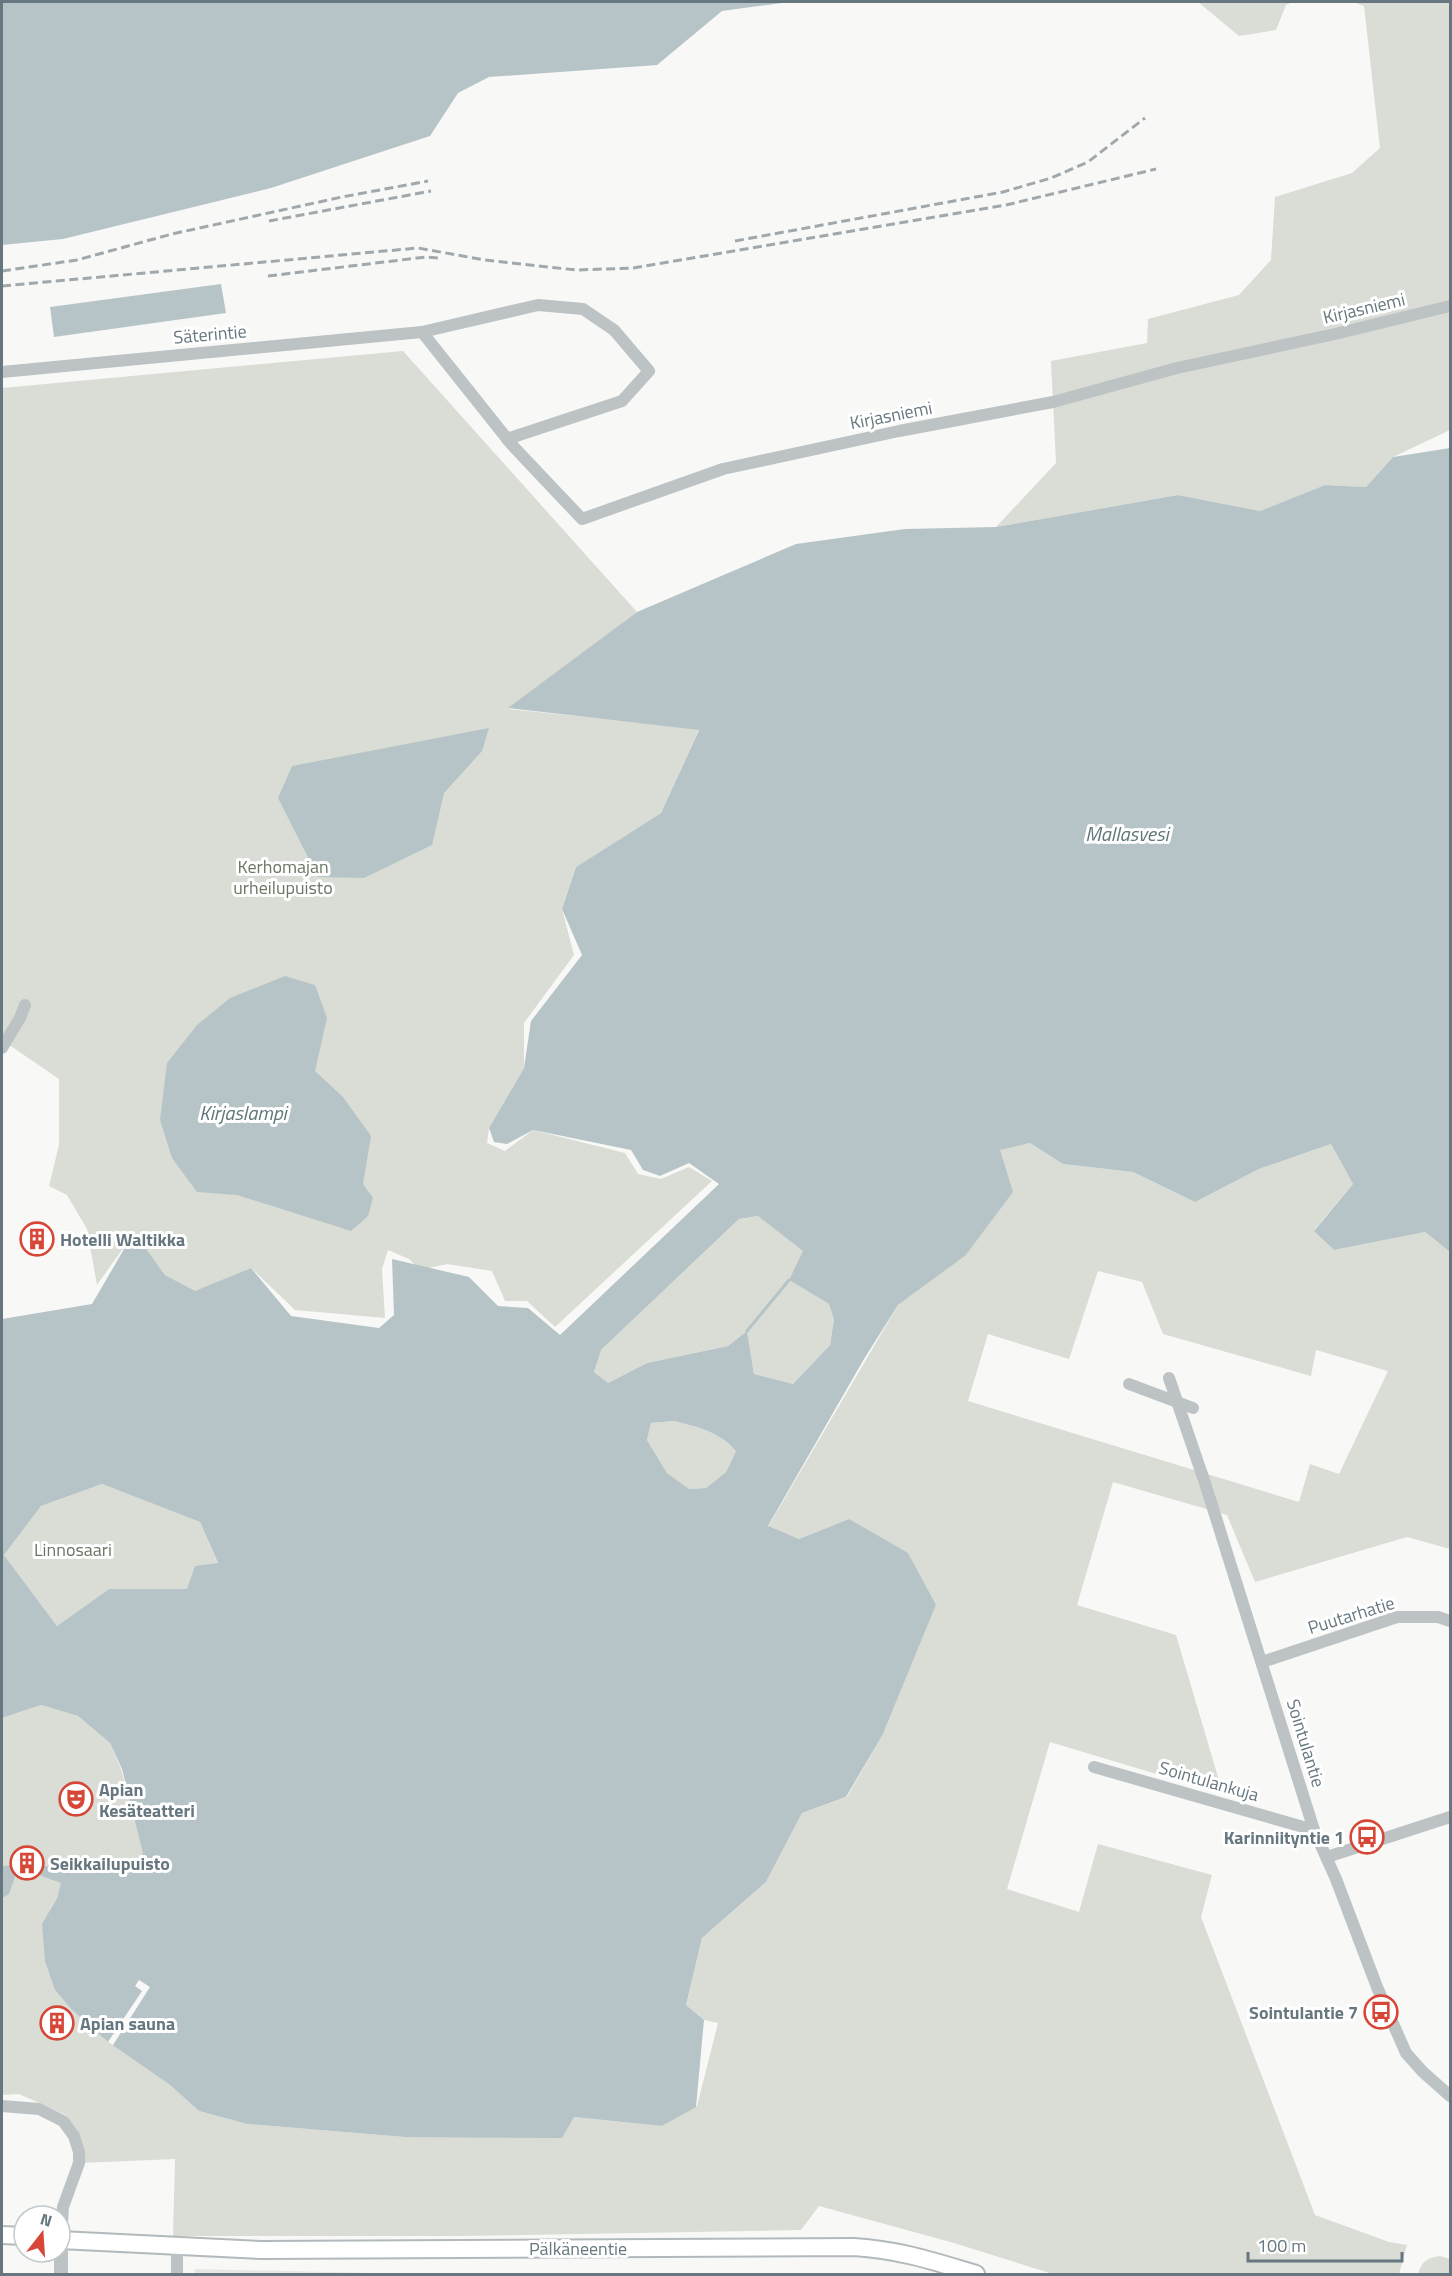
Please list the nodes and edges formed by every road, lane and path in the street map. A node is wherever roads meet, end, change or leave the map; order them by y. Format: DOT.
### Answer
graph roads {
  1 [pos="1450,306"];
  2 [pos="422,332"];
  3 [pos="2,372"];
  4 [pos="507,439"];
  5 [pos="24,1005"];
  6 [pos="2,1048"];
  7 [pos="1169,1378"];
  8 [pos="1130,1384"];
  9 [pos="1176,1403"];
  10 [pos="1193,1408"];
  11 [pos="1450,1621"];
  12 [pos="1263,1662"];
  13 [pos="1094,1767"];
  14 [pos="1450,1817"];
  15 [pos="1314,1830"];
  16 [pos="1327,1857"];
  17 [pos="1450,2096"];
  18 [pos="2,2106"];
  19 [pos="64,2204"];
  20 [pos="72,2241"];
  21 [pos="177,2247"];
  22 [pos="177,2274"];
  23 [pos="976,2274"];
  1 -- 4 [label="street, Kirjasniemi"];
  2 -- 3 [label="street, Säterintie"];
  2 -- 4 [label="street, Kirjasniemi"];
  2 -- 4 [label="street, Säterintie"];
  5 -- 6 [label="street"];
  7 -- 9 [label="street, Sointulantie"];
  8 -- 9 [label="street"];
  9 -- 10 [label="street"];
  9 -- 12 [label="street, Sointulantie"];
  11 -- 12 [label="street, Puutarhatie"];
  12 -- 15 [label="street, Sointulantie"];
  13 -- 15 [label="street, Sointulankuja"];
  14 -- 16 [label="street"];
  15 -- 16 [label="street, Sointulantie"];
  16 -- 17 [label="street, Sointulantie"];
  18 -- 19 [label="street"];
  20 -- 21 [label="main road, Pälkäneentie"];
  21 -- 22 [label="street"];
  21 -- 23 [label="main road, Pälkäneentie"];
}
